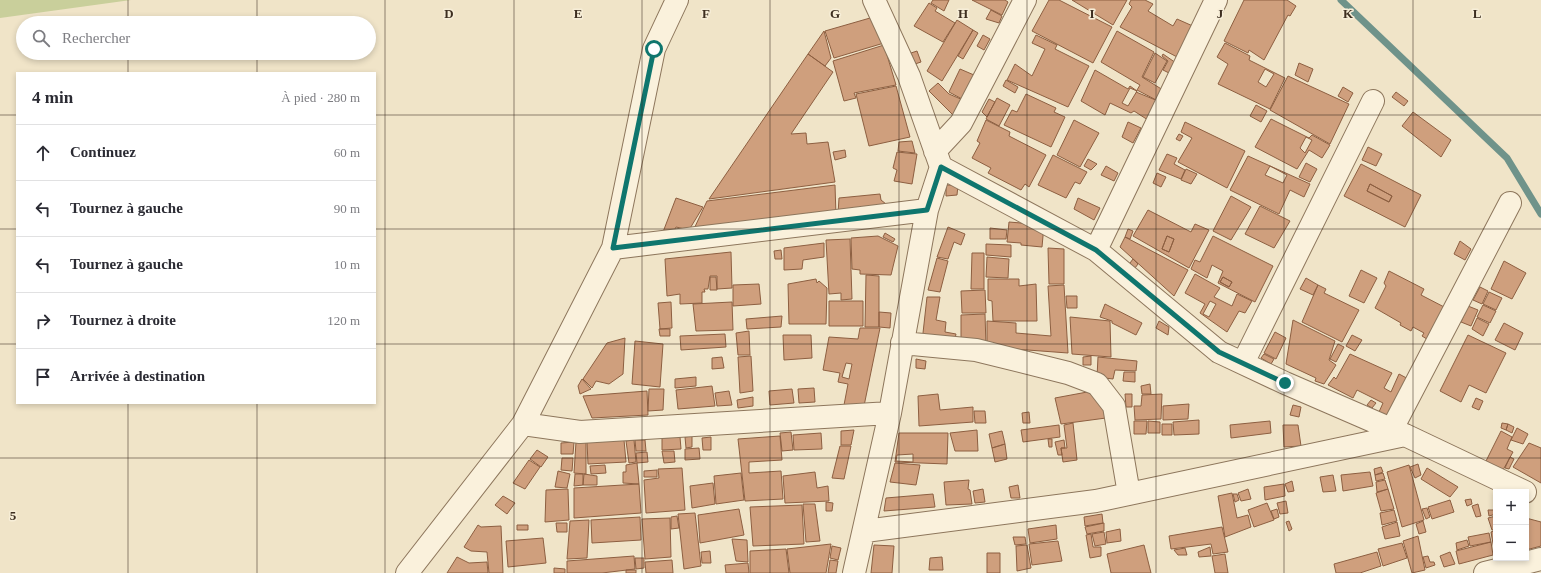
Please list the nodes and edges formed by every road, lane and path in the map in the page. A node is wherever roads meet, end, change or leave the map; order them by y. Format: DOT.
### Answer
graph roads {
  1 [pos="677,0"];
  2 [pos="874,0"];
  3 [pos="1025,0"];
  4 [pos="1216,0"];
  5 [pos="1374,101"];
  6 [pos="938,159"];
  7 [pos="1510,203"];
  8 [pos="927,210"];
  9 [pos="613,248"];
  10 [pos="1096,250"];
  11 [pos="902,343"];
  12 [pos="1243,363"];
  13 [pos="890,413"];
  14 [pos="523,424"];
  15 [pos="1399,432"];
  16 [pos="1519,489"];
  17 [pos="1129,494"];
  18 [pos="1529,494"];
  19 [pos="1541,500"];
  20 [pos="864,531"];
  21 [pos="1541,559"];
  22 [pos="408,573"];
  23 [pos="854,573"];
  24 [pos="1485,573"];
  1 -- 9 [label="street"];
  2 -- 6 [label="street"];
  3 -- 6 [label="street"];
  4 -- 10 [label="street"];
  5 -- 12 [label="street"];
  6 -- 8 [label="street"];
  6 -- 10 [label="street"];
  7 -- 15 [label="street"];
  8 -- 9 [label="street"];
  8 -- 11 [label="street"];
  9 -- 14 [label="street"];
  10 -- 12 [label="street"];
  11 -- 13 [label="street"];
  11 -- 17 [label="street"];
  12 -- 15 [label="street"];
  13 -- 14 [label="street"];
  13 -- 20 [label="street"];
  14 -- 22 [label="street"];
  15 -- 16 [label="street"];
  15 -- 17 [label="street"];
  17 -- 20 [label="street"];
  18 -- 19 [label="street"];
  20 -- 23 [label="street"];
  21 -- 24 [label="street"];
}
